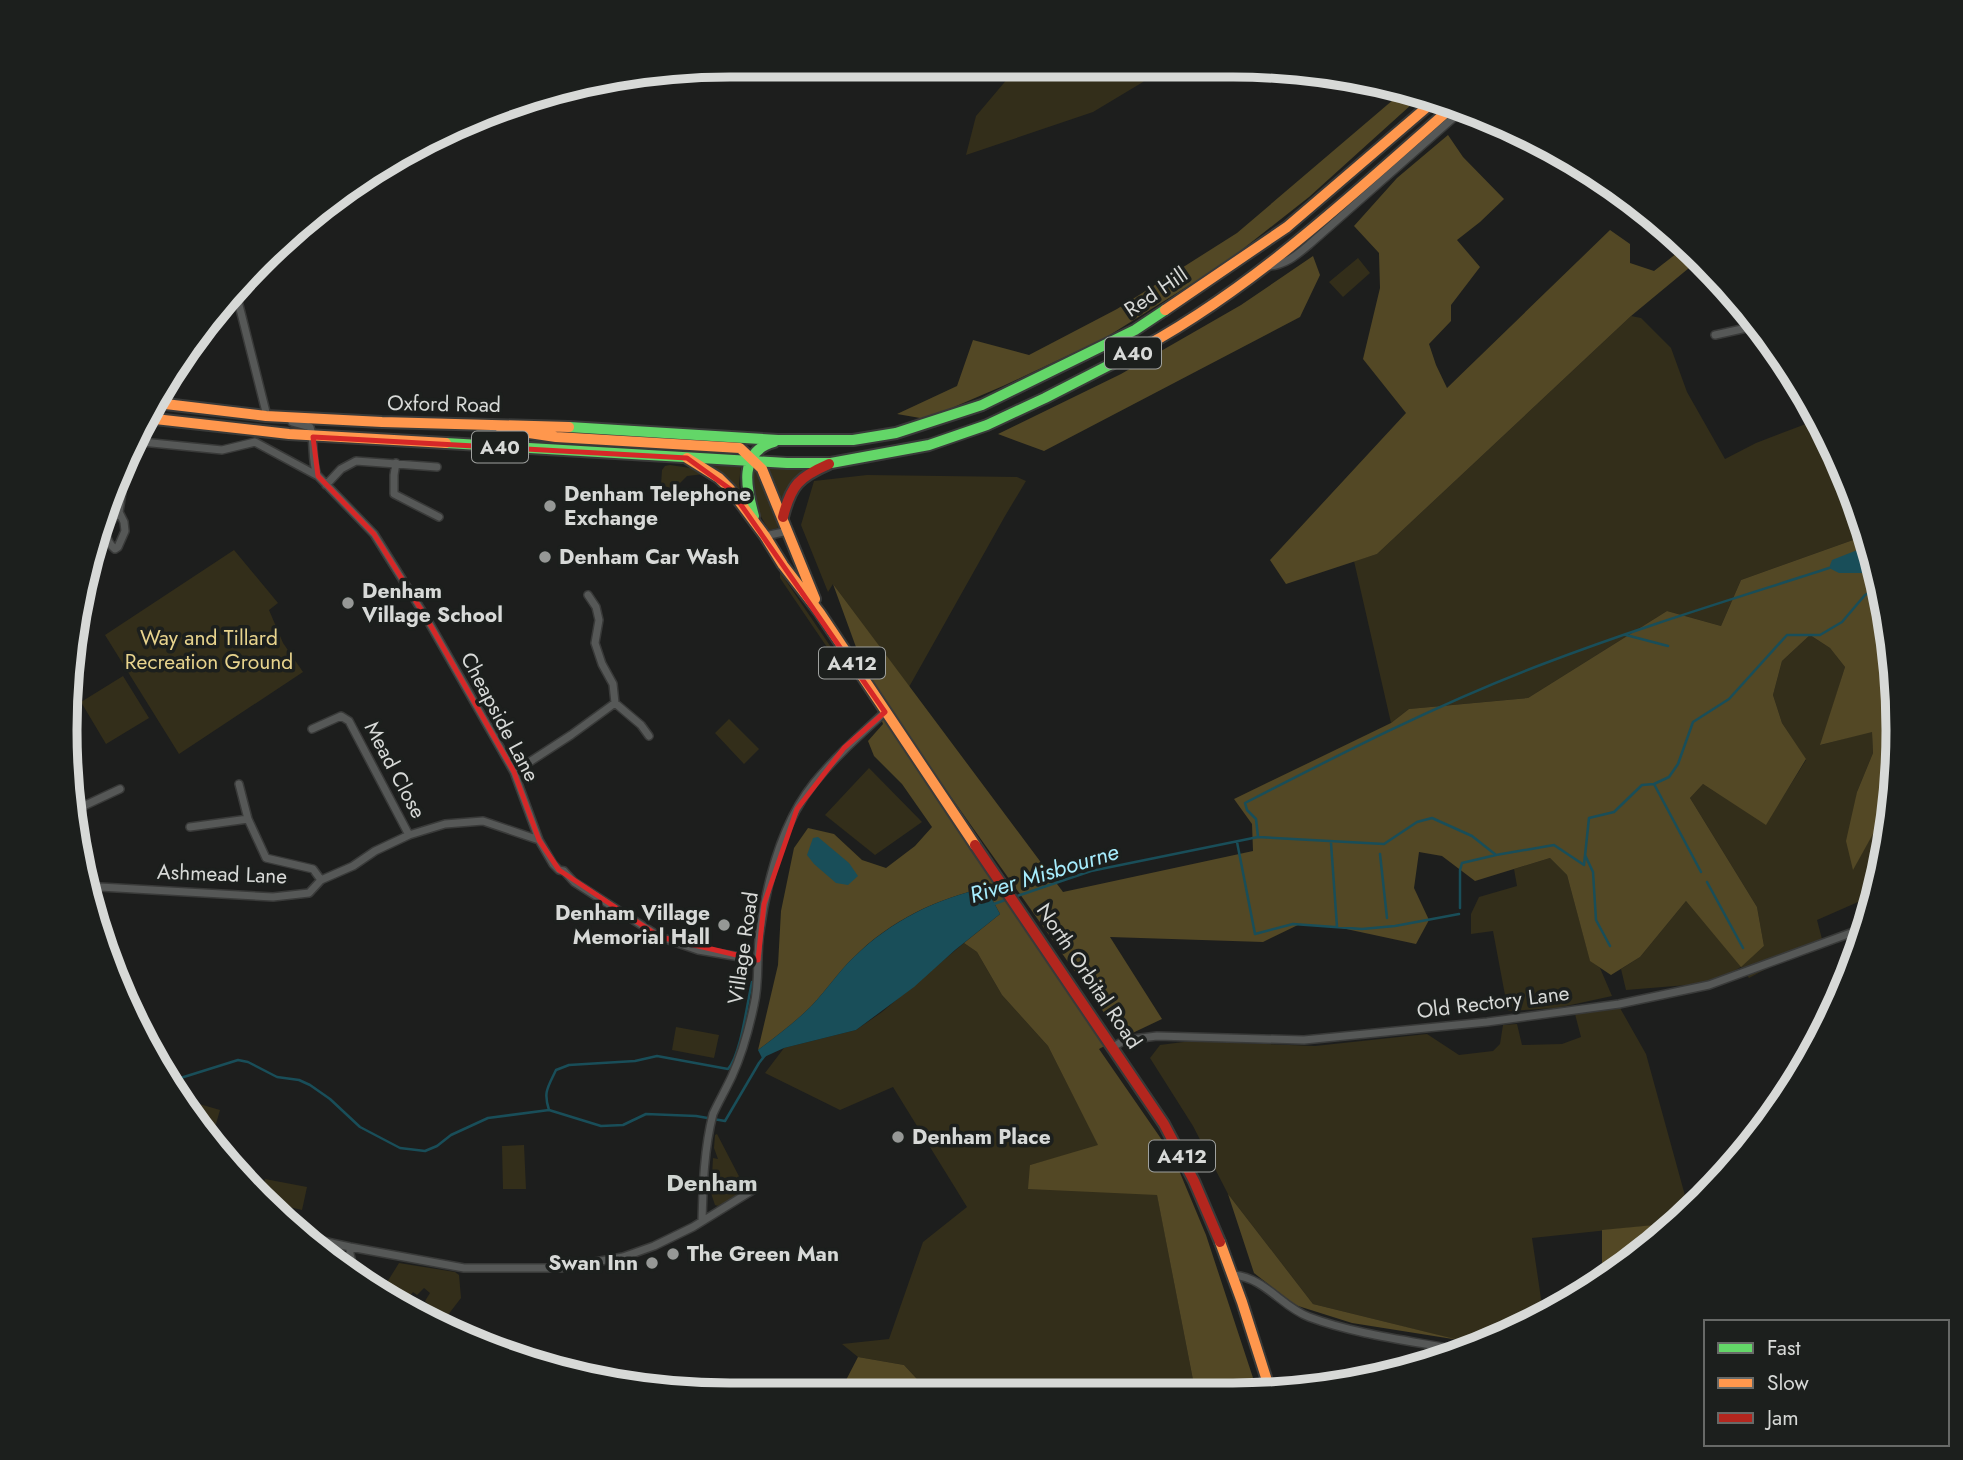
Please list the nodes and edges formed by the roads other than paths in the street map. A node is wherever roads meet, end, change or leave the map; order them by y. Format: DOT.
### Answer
graph roads {
  1 [pos="1427,107"];
  2 [pos="1445,113"];
  3 [pos="1455,116"];
  4 [pos="1265,267"];
  5 [pos="238,300"];
  6 [pos="1748,328"];
  7 [pos="1715,335"];
  8 [pos="164,404"];
  9 [pos="266,416"];
  10 [pos="156,419"];
  11 [pos="467,424"];
  12 [pos="313,437"];
  13 [pos="731,438"];
  14 [pos="778,440"];
  15 [pos="143,442"];
  16 [pos="687,458"];
  17 [pos="752,461"];
  18 [pos="396,463"];
  19 [pos="831,463"];
  20 [pos="437,467"];
  21 [pos="317,476"];
  22 [pos="326,485"];
  23 [pos="122,494"];
  24 [pos="119,512"];
  25 [pos="439,517"];
  26 [pos="783,517"];
  27 [pos="788,531"];
  28 [pos="762,532"];
  29 [pos="796,551"];
  30 [pos="783,565"];
  31 [pos="588,595"];
  32 [pos="820,613"];
  33 [pos="615,703"];
  34 [pos="885,712"];
  35 [pos="312,729"];
  36 [pos="649,736"];
  37 [pos="514,772"];
  38 [pos="239,784"];
  39 [pos="120,789"];
  40 [pos="82,807"];
  41 [pos="248,819"];
  42 [pos="190,827"];
  43 [pos="409,835"];
  44 [pos="539,841"];
  45 [pos="321,880"];
  46 [pos="97,888"];
  47 [pos="1854,932"];
  48 [pos="758,960"];
  49 [pos="1113,1047"];
  50 [pos="753,1190"];
  51 [pos="702,1221"];
  52 [pos="324,1241"];
  53 [pos="350,1247"];
  54 [pos="353,1263"];
  55 [pos="1234,1275"];
  56 [pos="1445,1347"];
  57 [pos="1268,1382"];
  1 -- 14 [label="main road, Red Hill / A40"];
  2 -- 4 [label="main road, Red Hill / A40"];
  3 -- 4 [label="street, Red Hill"];
  4 -- 19 [label="main road, Red Hill / A40"];
  5 -- 9 [label="street"];
  6 -- 7 [label="street"];
  8 -- 9 [label="main road, Oxford Road / A40"];
  9 -- 11 [label="main road, Oxford Road / A40"];
  9 -- 12 [label="street"];
  10 -- 12 [label="main road, Oxford Road / A40"];
  11 -- 13 [label="main road, Oxford Road / A40"];
  11 -- 17 [label="main road"];
  12 -- 16 [label="main road, Oxford Road / A40"];
  12 -- 21 [label="street"];
  13 -- 14 [label="main road, Red Hill / A40"];
  14 -- 17 [label="main road"];
  15 -- 21 [label="street, Cheapside Lane"];
  16 -- 17 [label="main road, A40"];
  16 -- 28 [label="main road, North Orbital Road"];
  17 -- 19 [label="main road, Red Hill / A40"];
  17 -- 26 [label="main road, North Orbital Road / A412"];
  17 -- 28 [label="main road"];
  18 -- 20 [label="street"];
  18 -- 22 [label="street"];
  18 -- 25 [label="street"];
  19 -- 26 [label="main road"];
  21 -- 22 [label="street, Cheapside Lane"];
  22 -- 37 [label="street, Cheapside Lane"];
  23 -- 24 [label="street"];
  26 -- 27 [label="main road, North Orbital Road / A412"];
  27 -- 28 [label="street"];
  27 -- 29 [label="main road, North Orbital Road / A412"];
  28 -- 30 [label="main road, North Orbital Road"];
  29 -- 30 [label="street"];
  29 -- 32 [label="main road, North Orbital Road / A412"];
  30 -- 32 [label="main road, North Orbital Road"];
  31 -- 33 [label="street"];
  32 -- 34 [label="main road, North Orbital Road / A412"];
  33 -- 36 [label="street"];
  33 -- 37 [label="street"];
  34 -- 48 [label="street, Village Road"];
  34 -- 49 [label="main road, North Orbital Road / A412"];
  35 -- 43 [label="street, Mead Close"];
  37 -- 44 [label="street, Cheapside Lane"];
  38 -- 41 [label="street"];
  39 -- 40 [label="street"];
  41 -- 42 [label="street"];
  41 -- 45 [label="street"];
  43 -- 44 [label="street, Ashmead Lane"];
  43 -- 45 [label="street, Ashmead Lane"];
  44 -- 48 [label="street, Cheapside Lane"];
  45 -- 46 [label="street, Ashmead Lane"];
  47 -- 49 [label="street, Old Rectory Lane"];
  48 -- 51 [label="street, Village Road"];
  49 -- 55 [label="main road, North Orbital Road / A412"];
  50 -- 51 [label="street"];
  51 -- 53 [label="street"];
  52 -- 53 [label="street"];
  53 -- 54 [label="street"];
  55 -- 56 [label="street"];
  55 -- 57 [label="main road, North Orbital Road / A412"];
}
